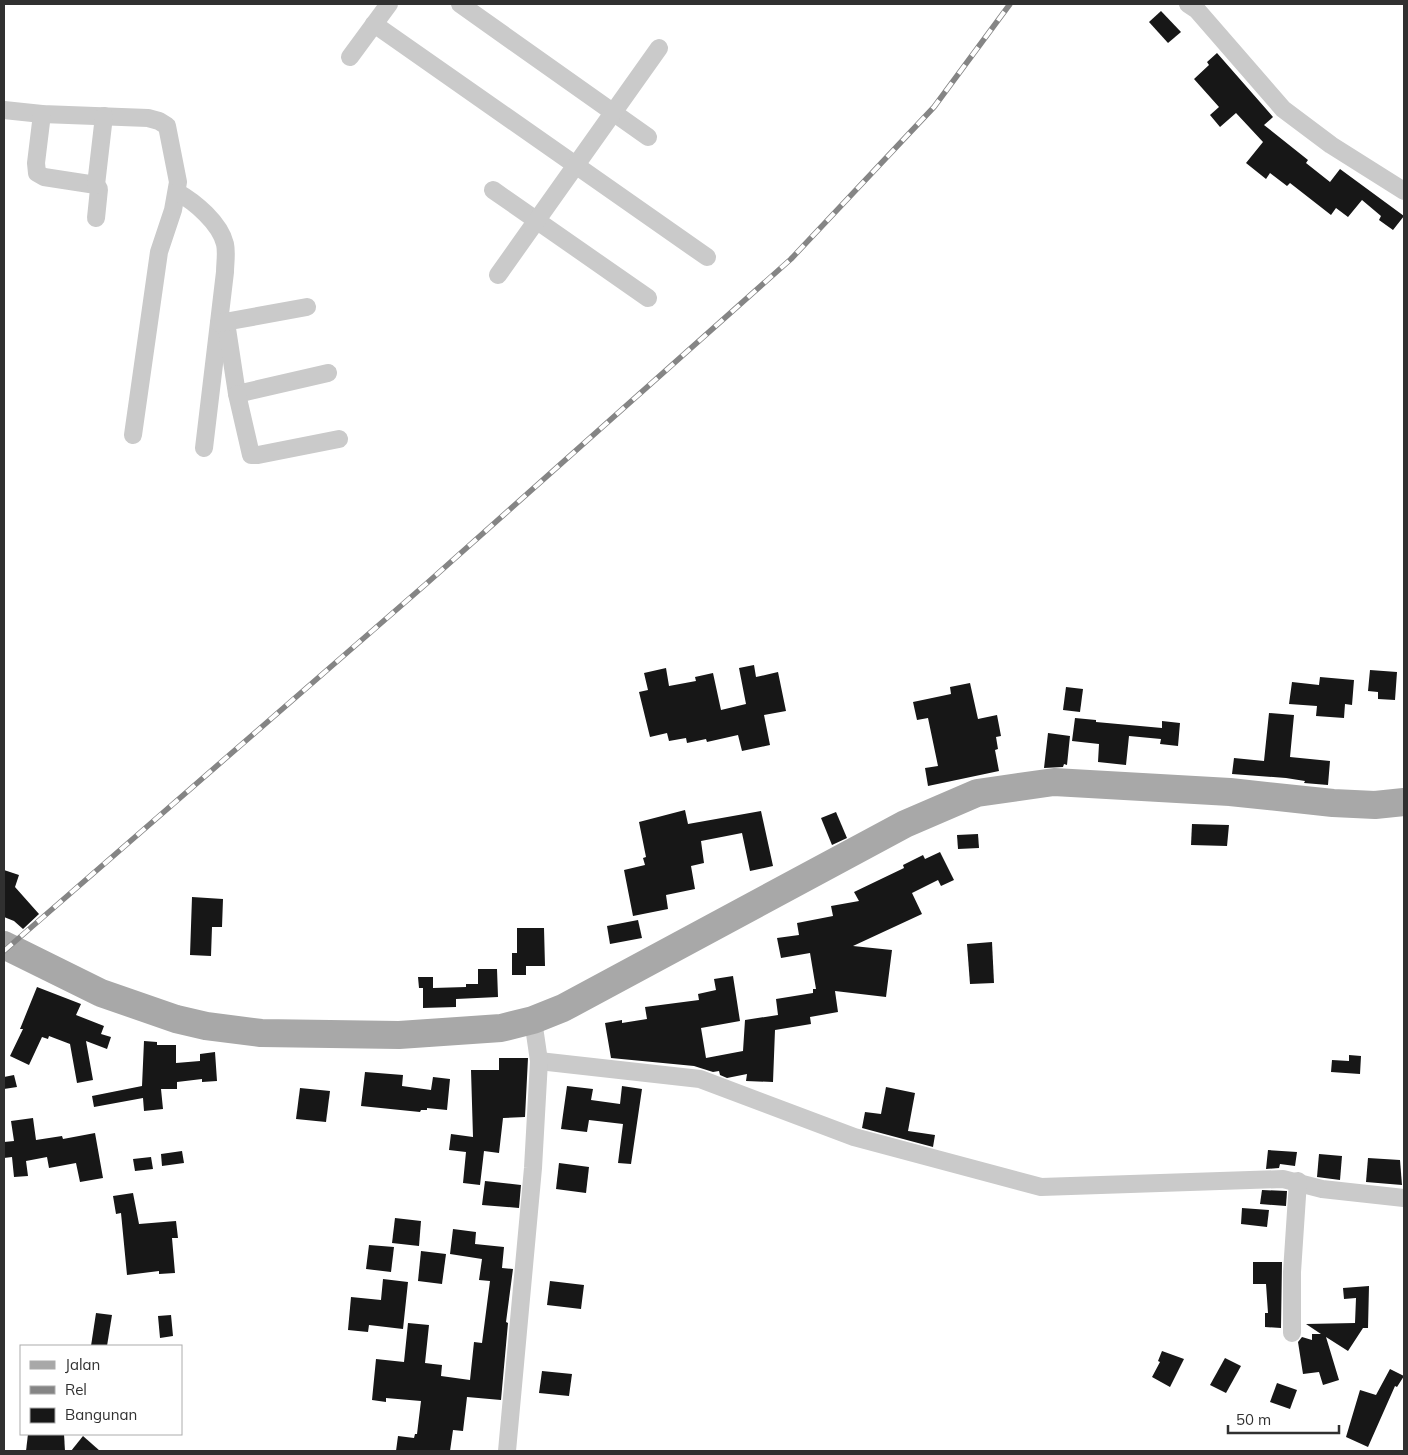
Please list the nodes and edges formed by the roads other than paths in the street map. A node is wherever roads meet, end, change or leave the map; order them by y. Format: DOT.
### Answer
graph roads {
  1 [pos="389,4"];
  2 [pos="460,4"];
  3 [pos="1188,4"];
  4 [pos="374,24"];
  5 [pos="659,48"];
  6 [pos="350,57"];
  7 [pos="4,110"];
  8 [pos="613,113"];
  9 [pos="42,114"];
  10 [pos="104,116"];
  11 [pos="648,137"];
  12 [pos="576,166"];
  13 [pos="96,185"];
  14 [pos="493,190"];
  15 [pos="1404,191"];
  16 [pos="177,192"];
  17 [pos="96,218"];
  18 [pos="536,222"];
  19 [pos="707,257"];
  20 [pos="498,275"];
  21 [pos="648,298"];
  22 [pos="306,306"];
  23 [pos="222,323"];
  24 [pos="328,373"];
  25 [pos="237,394"];
  26 [pos="133,435"];
  27 [pos="338,439"];
  28 [pos="204,448"];
  29 [pos="1404,802"];
  30 [pos="4,945"];
  31 [pos="534,1020"];
  32 [pos="539,1061"];
  33 [pos="1298,1181"];
  34 [pos="1404,1198"];
  35 [pos="1292,1333"];
  36 [pos="507,1451"];
  1 -- 4 [label="street"];
  2 -- 8 [label="street"];
  3 -- 15 [label="street"];
  4 -- 6 [label="street"];
  4 -- 12 [label="street"];
  5 -- 8 [label="street"];
  7 -- 9 [label="street"];
  8 -- 11 [label="street"];
  8 -- 12 [label="street"];
  9 -- 10 [label="street"];
  9 -- 13 [label="street"];
  10 -- 13 [label="street"];
  10 -- 16 [label="street"];
  12 -- 18 [label="street"];
  12 -- 19 [label="street"];
  13 -- 17 [label="street"];
  14 -- 18 [label="street"];
  16 -- 23 [label="street"];
  16 -- 26 [label="street"];
  18 -- 20 [label="street"];
  18 -- 21 [label="street"];
  22 -- 23 [label="street"];
  23 -- 25 [label="street"];
  23 -- 28 [label="street"];
  24 -- 25 [label="street"];
  25 -- 27 [label="street"];
  29 -- 31 [label="main road"];
  30 -- 31 [label="main road"];
  31 -- 32 [label="street"];
  32 -- 33 [label="street"];
  32 -- 36 [label="street"];
  33 -- 34 [label="street"];
  33 -- 35 [label="street"];
}
